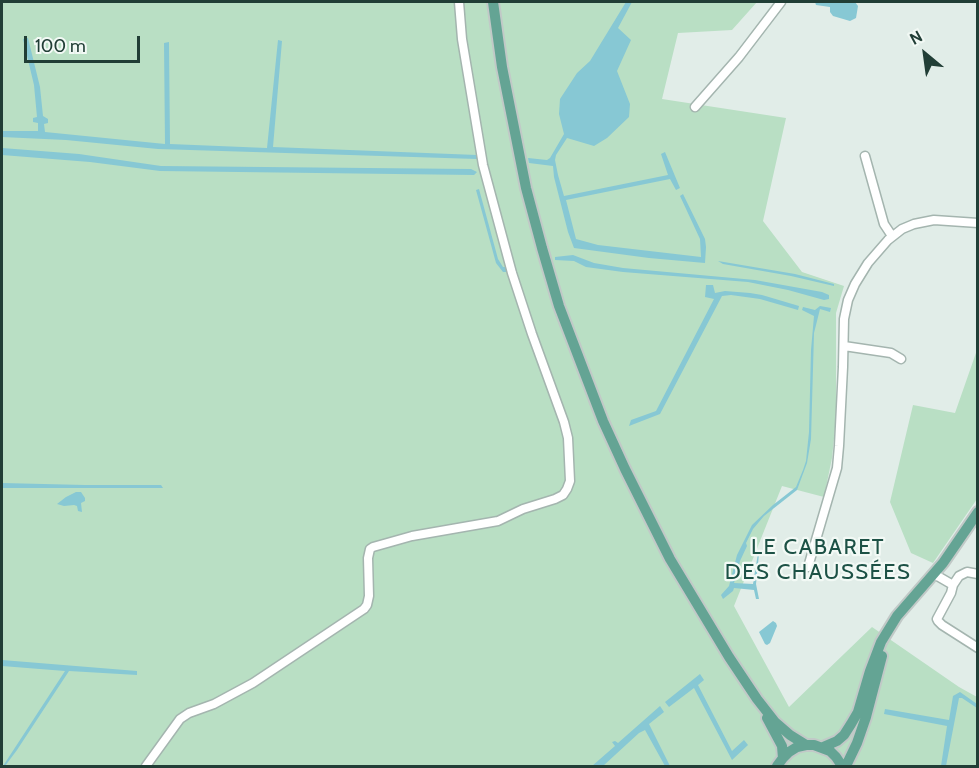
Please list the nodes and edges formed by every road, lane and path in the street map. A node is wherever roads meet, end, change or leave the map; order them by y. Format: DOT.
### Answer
graph roads {
  1 [pos="459,2"];
  2 [pos="493,2"];
  3 [pos="781,2"];
  4 [pos="694,107"];
  5 [pos="866,156"];
  6 [pos="978,223"];
  7 [pos="892,236"];
  8 [pos="844,346"];
  9 [pos="901,359"];
  10 [pos="978,512"];
  11 [pos="808,567"];
  12 [pos="934,574"];
  13 [pos="978,574"];
  14 [pos="953,585"];
  15 [pos="978,648"];
  16 [pos="873,673"];
  17 [pos="757,699"];
  18 [pos="806,745"];
  19 [pos="823,747"];
  20 [pos="780,762"];
  21 [pos="146,766"];
  22 [pos="844,766"];
  1 -- 21 [label="street"];
  2 -- 17 [label="main road"];
  3 -- 4 [label="street"];
  5 -- 7 [label="street"];
  6 -- 7 [label="street"];
  7 -- 8 [label="street"];
  8 -- 9 [label="street"];
  8 -- 11 [label="street"];
  10 -- 12 [label="main road"];
  12 -- 14 [label="street"];
  12 -- 16 [label="main road"];
  13 -- 14 [label="street"];
  14 -- 15 [label="street"];
  16 -- 19 [label="main road"];
  16 -- 22 [label="main road"];
  17 -- 18 [label="main road"];
  17 -- 20 [label="main road"];
  18 -- 19 [label="main road"];
  18 -- 20 [label="main road"];
  19 -- 22 [label="main road"];
}
